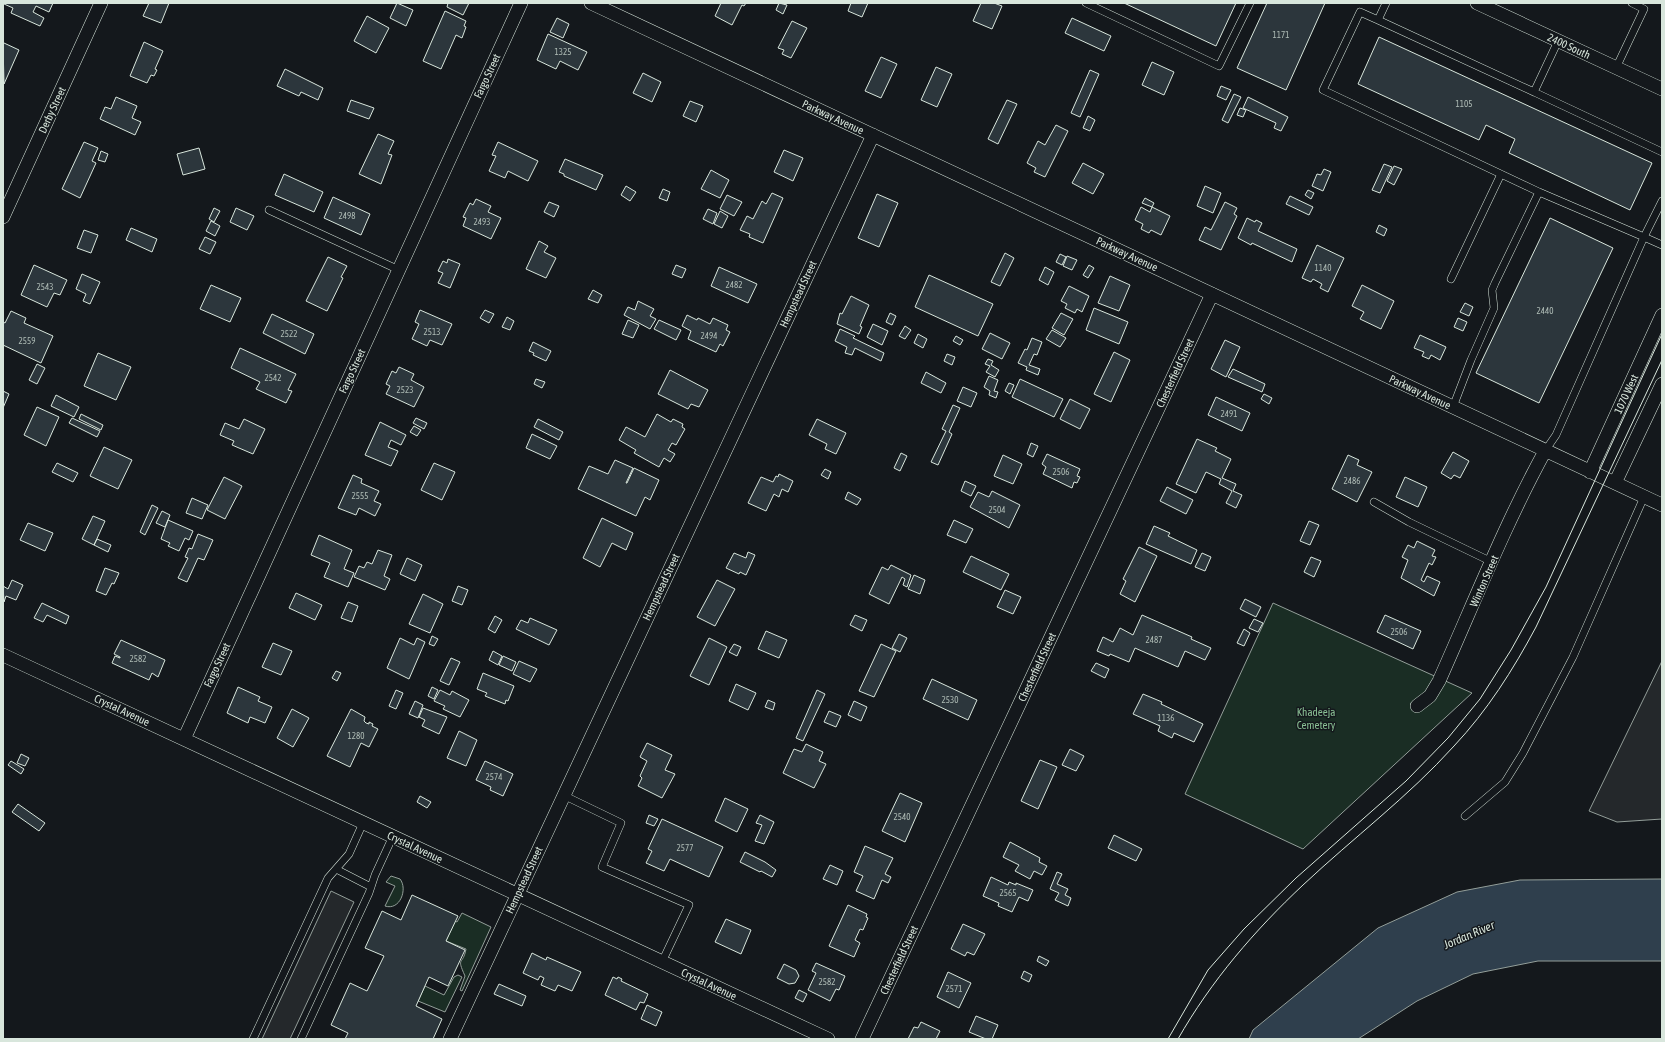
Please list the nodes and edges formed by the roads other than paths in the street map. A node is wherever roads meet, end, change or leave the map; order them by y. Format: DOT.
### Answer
graph roads {
  1 [pos="101,3"];
  2 [pos="521,3"];
  3 [pos="591,3"];
  4 [pos="1086,3"];
  5 [pos="1250,3"];
  6 [pos="1386,3"];
  7 [pos="1632,3"];
  8 [pos="1483,4"];
  9 [pos="1378,20"];
  10 [pos="1558,41"];
  11 [pos="1616,68"];
  12 [pos="1662,90"];
  13 [pos="1534,92"];
  14 [pos="873,135"];
  15 [pos="1662,152"];
  16 [pos="1501,174"];
  17 [pos="1539,192"];
  18 [pos="1662,201"];
  19 [pos="269,210"];
  20 [pos="3,217"];
  21 [pos="1644,237"];
  22 [pos="1662,245"];
  23 [pos="399,270"];
  24 [pos="1451,279"];
  25 [pos="1212,294"];
  26 [pos="1662,315"];
  27 [pos="1662,384"];
  28 [pos="1453,407"];
  29 [pos="1545,451"];
  30 [pos="1590,472"];
  31 [pos="1616,484"];
  32 [pos="1644,497"];
  33 [pos="1374,502"];
  34 [pos="1662,506"];
  35 [pos="1492,562"];
  36 [pos="3,655"];
  37 [pos="1417,706"];
  38 [pos="184,739"];
  39 [pos="564,795"];
  40 [pos="1465,816"];
  41 [pos="364,822"];
  42 [pos="393,836"];
  43 [pos="336,869"];
  44 [pos="371,887"];
  45 [pos="517,894"];
  46 [pos="662,962"];
  47 [pos="253,1039"];
  48 [pos="301,1039"];
  49 [pos="450,1039"];
  50 [pos="828,1039"];
  51 [pos="862,1039"];
  1 -- 20 [label="street, Derby Street"];
  2 -- 23 [label="street, Fargo Street"];
  3 -- 14 [label="street, Parkway Avenue"];
  4 -- 5 [label="lane"];
  6 -- 9 [label="lane"];
  7 -- 11 [label="lane"];
  8 -- 10 [label="street, 2400 South"];
  9 -- 13 [label="lane"];
  9 -- 16 [label="lane"];
  10 -- 11 [label="street, 2400 South"];
  10 -- 13 [label="lane"];
  11 -- 12 [label="street, 2400 South"];
  13 -- 15 [label="lane"];
  14 -- 25 [label="street, Parkway Avenue"];
  14 -- 39 [label="street, Hempstead Street"];
  16 -- 17 [label="lane"];
  16 -- 24 [label="lane"];
  17 -- 21 [label="lane"];
  17 -- 28 [label="lane"];
  18 -- 21 [label="lane"];
  19 -- 23 [label="lane"];
  21 -- 22 [label="lane"];
  21 -- 29 [label="lane"];
  23 -- 38 [label="street, Fargo Street"];
  25 -- 28 [label="street, Parkway Avenue"];
  25 -- 51 [label="street, Chesterfield Street"];
  26 -- 30 [label="street, 1070 West"];
  27 -- 31 [label="street"];
  28 -- 29 [label="street, Parkway Avenue"];
  29 -- 30 [label="street, Parkway Avenue"];
  29 -- 35 [label="street, Winton Street"];
  30 -- 31 [label="street, Parkway Avenue"];
  31 -- 32 [label="street, Parkway Avenue"];
  32 -- 34 [label="street, Parkway Avenue"];
  32 -- 40 [label="lane"];
  33 -- 35 [label="lane"];
  35 -- 37 [label="street, Winton Street"];
  36 -- 38 [label="street, Crystal Avenue"];
  38 -- 41 [label="street, Crystal Avenue"];
  39 -- 45 [label="street, Hempstead Street"];
  39 -- 46 [label="lane"];
  41 -- 42 [label="street, Crystal Avenue"];
  41 -- 43 [label="lane"];
  42 -- 44 [label="lane"];
  42 -- 45 [label="street, Crystal Avenue"];
  43 -- 44 [label="lane"];
  43 -- 47 [label="lane"];
  44 -- 48 [label="lane"];
  45 -- 46 [label="street, Crystal Avenue"];
  45 -- 49 [label="street, Hempstead Street"];
  46 -- 50 [label="street, Crystal Avenue"];
}
